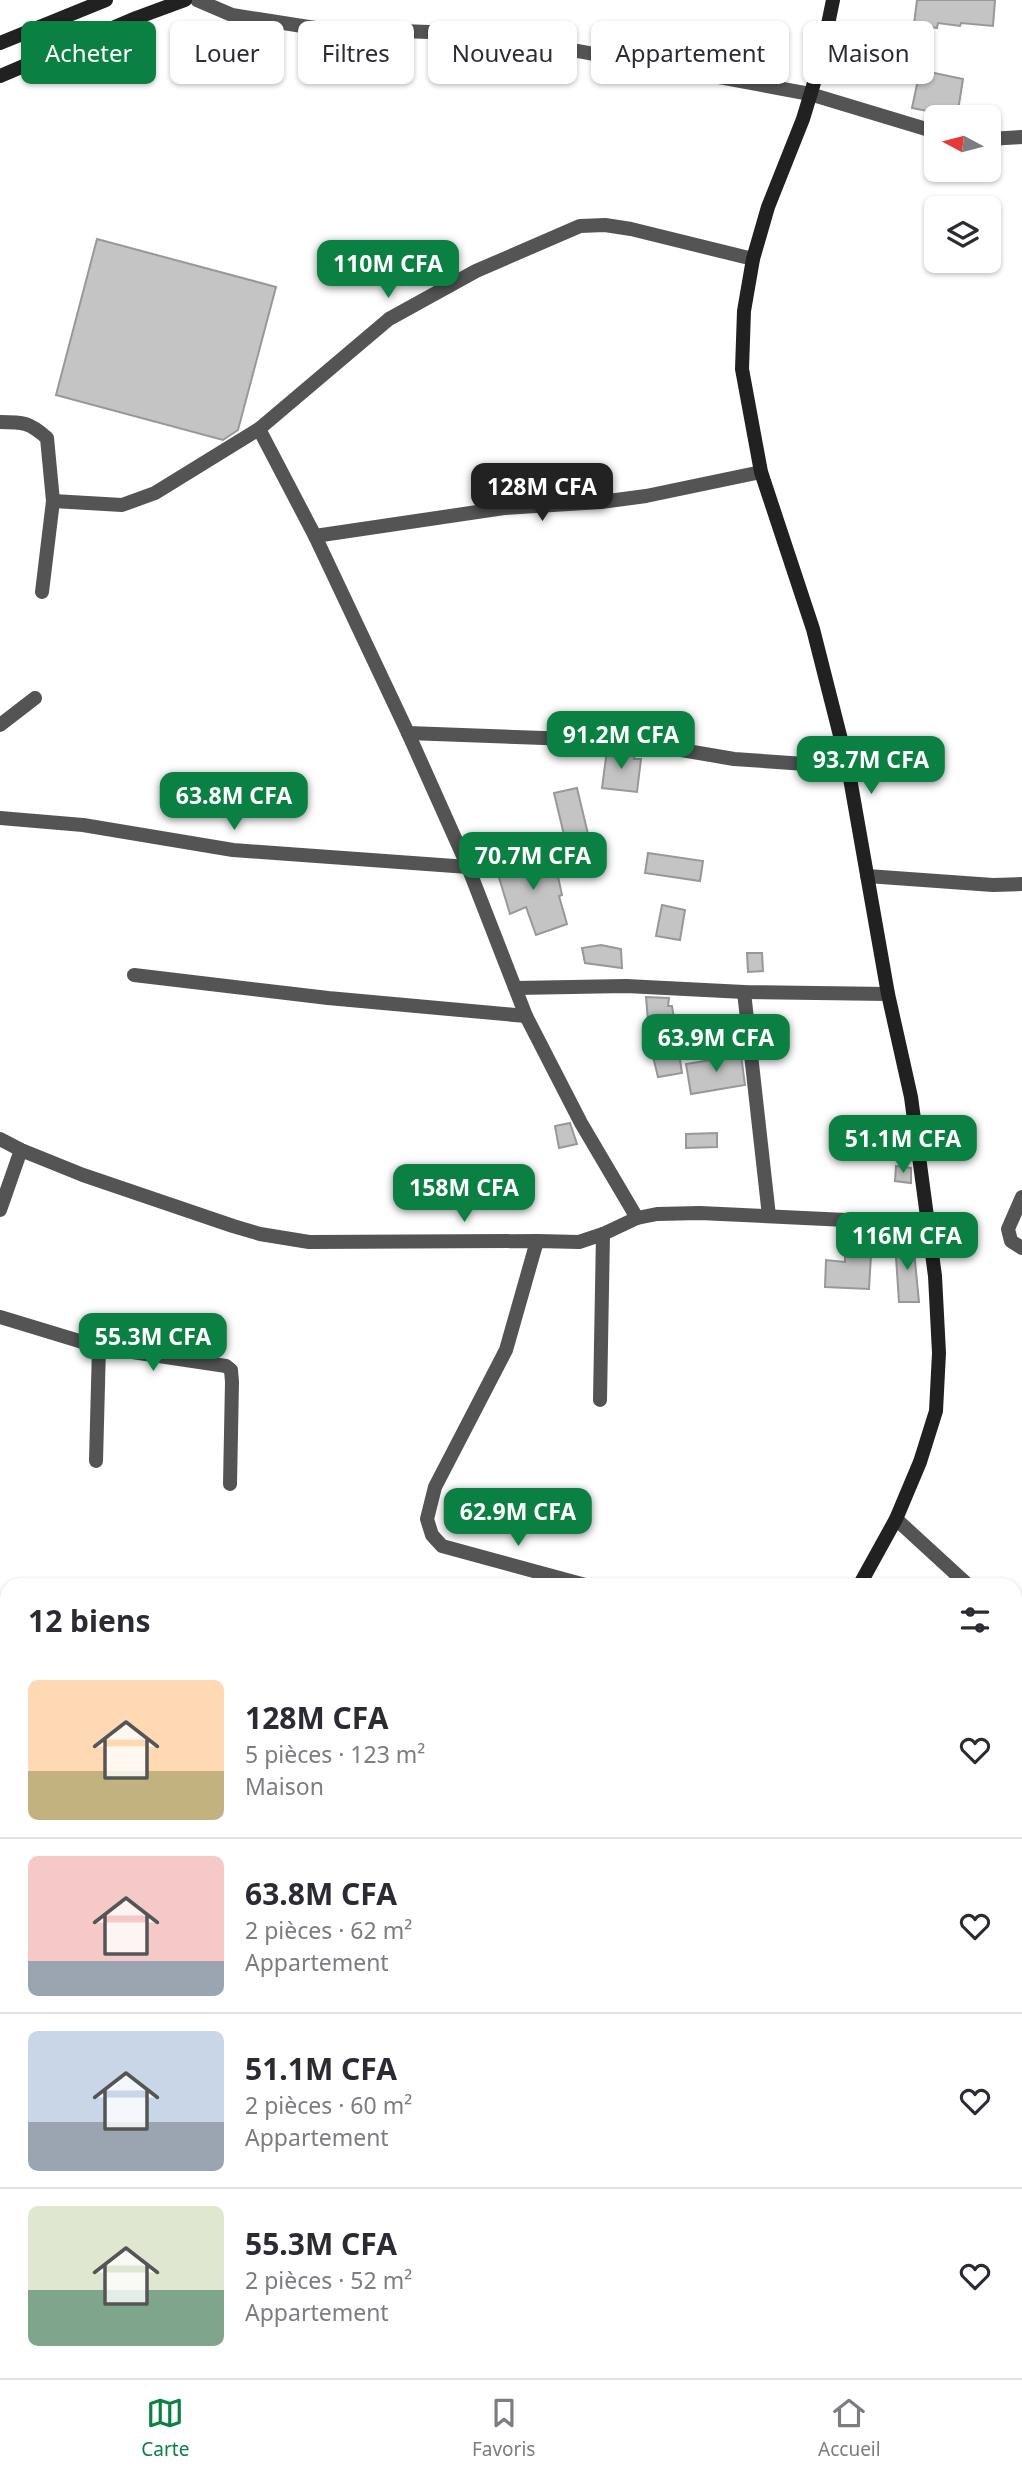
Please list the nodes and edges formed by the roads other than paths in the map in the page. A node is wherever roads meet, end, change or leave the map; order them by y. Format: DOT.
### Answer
graph roads {
  1 [pos="106,0"];
  2 [pos="185,0"];
  3 [pos="197,0"];
  4 [pos="833,0"];
  5 [pos="0,43"];
  6 [pos="0,76"];
  7 [pos="810,94"];
  8 [pos="924,128"];
  9 [pos="1022,137"];
  10 [pos="1001,138"];
  11 [pos="753,259"];
  12 [pos="0,422"];
  13 [pos="259,429"];
  14 [pos="761,472"];
  15 [pos="53,501"];
  16 [pos="315,537"];
  17 [pos="42,592"];
  18 [pos="35,698"];
  19 [pos="0,725"];
  20 [pos="408,733"];
  21 [pos="848,767"];
  22 [pos="0,818"];
  23 [pos="468,867"];
  24 [pos="867,876"];
  25 [pos="1022,884"];
  26 [pos="134,975"];
  27 [pos="516,988"];
  28 [pos="744,992"];
  29 [pos="888,994"];
  30 [pos="526,1016"];
  31 [pos="0,1139"];
  32 [pos="20,1150"];
  33 [pos="1022,1197"];
  34 [pos="0,1210"];
  35 [pos="769,1216"];
  36 [pos="637,1218"];
  37 [pos="930,1224"];
  38 [pos="603,1234"];
  39 [pos="537,1241"];
  40 [pos="1022,1248"];
  41 [pos="0,1317"];
  42 [pos="99,1347"];
  43 [pos="600,1400"];
  44 [pos="96,1461"];
  45 [pos="230,1485"];
  46 [pos="896,1519"];
  47 [pos="560,1578"];
  48 [pos="863,1578"];
  49 [pos="960,1578"];
  1 -- 5 [label="street"];
  2 -- 6 [label="street"];
  3 -- 7 [label="street"];
  4 -- 7 [label="street"];
  7 -- 8 [label="street"];
  7 -- 11 [label="street"];
  9 -- 10 [label="street"];
  11 -- 13 [label="street"];
  11 -- 14 [label="street"];
  12 -- 15 [label="street"];
  13 -- 15 [label="street"];
  13 -- 16 [label="street"];
  14 -- 16 [label="street"];
  14 -- 21 [label="street"];
  15 -- 17 [label="street"];
  16 -- 20 [label="street"];
  18 -- 19 [label="street"];
  20 -- 21 [label="street"];
  20 -- 23 [label="street"];
  21 -- 24 [label="street"];
  22 -- 23 [label="street"];
  23 -- 27 [label="street"];
  24 -- 25 [label="street"];
  24 -- 29 [label="street"];
  26 -- 30 [label="street"];
  27 -- 28 [label="street"];
  27 -- 30 [label="street"];
  28 -- 29 [label="street"];
  28 -- 35 [label="street"];
  29 -- 37 [label="street"];
  30 -- 36 [label="street"];
  31 -- 32 [label="street"];
  32 -- 34 [label="street"];
  32 -- 39 [label="street"];
  33 -- 40 [label="street"];
  35 -- 36 [label="street"];
  35 -- 37 [label="street"];
  36 -- 38 [label="street"];
  37 -- 46 [label="street"];
  38 -- 39 [label="street"];
  38 -- 43 [label="street"];
  39 -- 47 [label="street"];
  41 -- 42 [label="street"];
  42 -- 44 [label="street"];
  42 -- 45 [label="street"];
  46 -- 48 [label="street"];
  46 -- 49 [label="street"];
}
